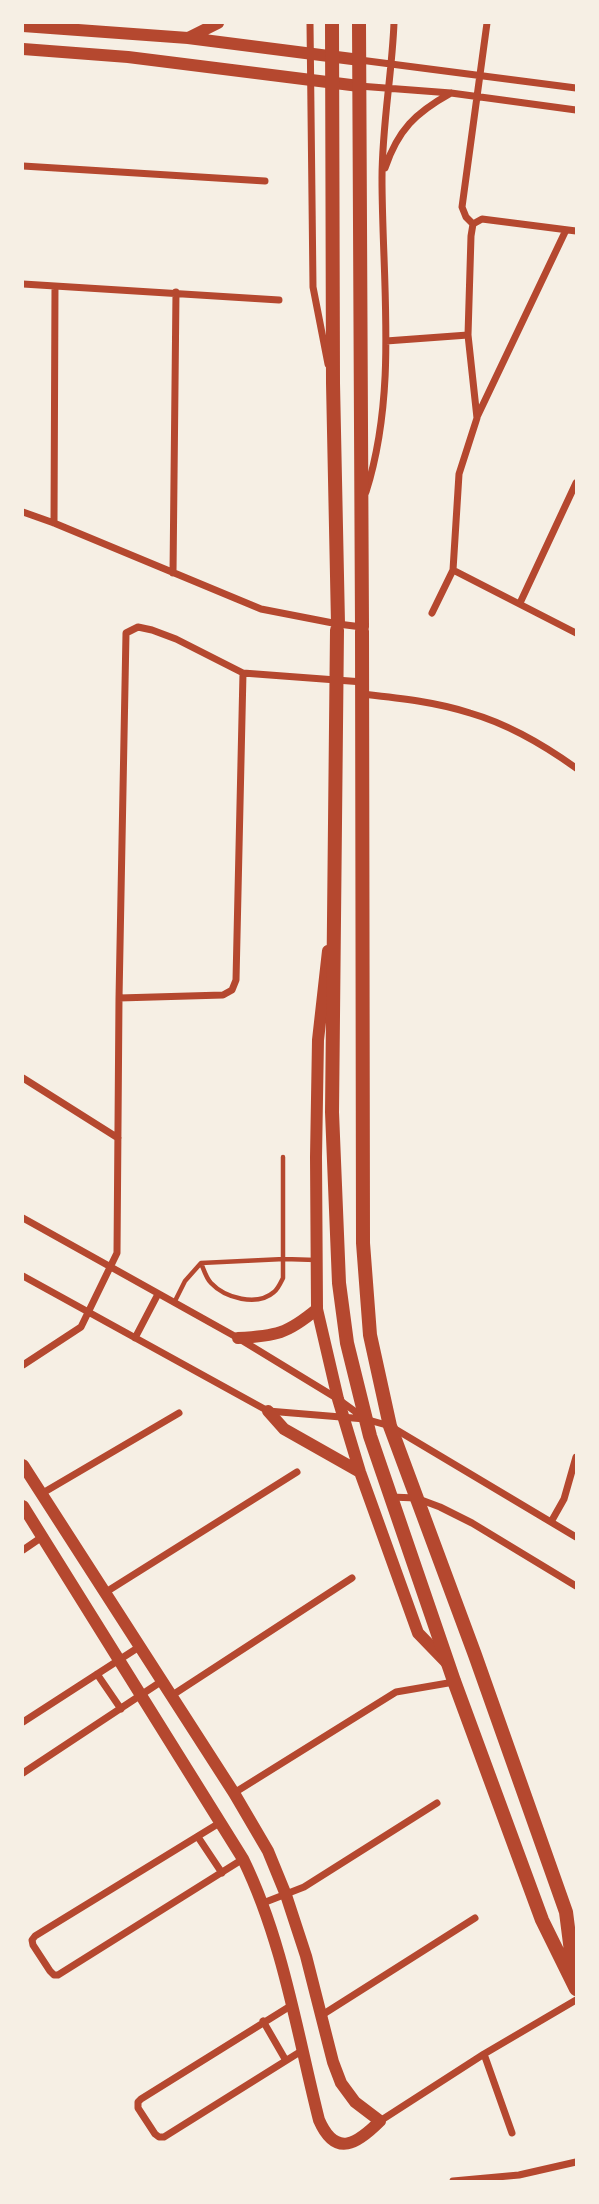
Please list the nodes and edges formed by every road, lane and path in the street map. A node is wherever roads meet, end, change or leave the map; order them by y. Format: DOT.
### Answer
graph roads {
  1 [pos="218,23"];
  2 [pos="310,23"];
  3 [pos="332,23"];
  4 [pos="359,23"];
  5 [pos="394,23"];
  6 [pos="487,23"];
  7 [pos="23,26"];
  8 [pos="188,38"];
  9 [pos="23,49"];
  10 [pos="311,53"];
  11 [pos="332,55"];
  12 [pos="360,60"];
  13 [pos="390,65"];
  14 [pos="480,76"];
  15 [pos="310,81"];
  16 [pos="332,84"];
  17 [pos="359,86"];
  18 [pos="388,88"];
  19 [pos="576,89"];
  20 [pos="451,93"];
  21 [pos="477,96"];
  22 [pos="576,110"];
  23 [pos="23,166"];
  24 [pos="382,176"];
  25 [pos="265,181"];
  26 [pos="473,224"];
  27 [pos="566,230"];
  28 [pos="576,232"];
  29 [pos="23,284"];
  30 [pos="55,286"];
  31 [pos="176,292"];
  32 [pos="279,300"];
  33 [pos="468,335"];
  34 [pos="386,341"];
  35 [pos="333,383"];
  36 [pos="477,418"];
  37 [pos="576,483"];
  38 [pos="362,505"];
  39 [pos="23,513"];
  40 [pos="54,523"];
  41 [pos="453,570"];
  42 [pos="173,573"];
  43 [pos="520,603"];
  44 [pos="432,613"];
  45 [pos="338,627"];
  46 [pos="362,629"];
  47 [pos="576,633"];
  48 [pos="243,673"];
  49 [pos="337,680"];
  50 [pos="363,688"];
  51 [pos="576,768"];
  52 [pos="334,902"];
  53 [pos="119,998"];
  54 [pos="23,1078"];
  55 [pos="118,1138"];
  56 [pos="283,1157"];
  57 [pos="23,1219"];
  58 [pos="284,1259"];
  59 [pos="317,1260"];
  60 [pos="201,1263"];
  61 [pos="110,1268"];
  62 [pos="23,1276"];
  63 [pos="158,1294"];
  64 [pos="174,1303"];
  65 [pos="317,1310"];
  66 [pos="88,1312"];
  67 [pos="135,1338"];
  68 [pos="238,1338"];
  69 [pos="23,1364"];
  70 [pos="338,1399"];
  71 [pos="268,1411"];
  72 [pos="180,1413"];
  73 [pos="343,1417"];
  74 [pos="365,1419"];
  75 [pos="390,1426"];
  76 [pos="576,1457"];
  77 [pos="23,1465"];
  78 [pos="297,1472"];
  79 [pos="360,1472"];
  80 [pos="41,1494"];
  81 [pos="390,1497"];
  82 [pos="416,1497"];
  83 [pos="23,1506"];
  84 [pos="551,1522"];
  85 [pos="42,1537"];
  86 [pos="576,1537"];
  87 [pos="23,1550"];
  88 [pos="352,1578"];
  89 [pos="576,1586"];
  90 [pos="106,1592"];
  91 [pos="139,1647"];
  92 [pos="118,1661"];
  93 [pos="450,1665"];
  94 [pos="97,1674"];
  95 [pos="162,1681"];
  96 [pos="454,1681"];
  97 [pos="141,1696"];
  98 [pos="171,1696"];
  99 [pos="121,1709"];
  100 [pos="23,1722"];
  101 [pos="23,1773"];
  102 [pos="234,1793"];
  103 [pos="437,1803"];
  104 [pos="220,1822"];
  105 [pos="198,1837"];
  106 [pos="243,1859"];
  107 [pos="222,1873"];
  108 [pos="286,1895"];
  109 [pos="263,1903"];
  110 [pos="475,1918"];
  111 [pos="576,1992"];
  112 [pos="292,2005"];
  113 [pos="322,2015"];
  114 [pos="263,2021"];
  115 [pos="303,2050"];
  116 [pos="484,2054"];
  117 [pos="285,2059"];
  118 [pos="380,2121"];
  119 [pos="512,2133"];
  120 [pos="576,2162"];
  121 [pos="453,2181"];
  1 -- 8 [label="street"];
  2 -- 10 [label="street"];
  3 -- 11 [label="main road"];
  4 -- 12 [label="main road"];
  5 -- 13 [label="street"];
  6 -- 14 [label="street"];
  7 -- 8 [label="street"];
  8 -- 10 [label="street"];
  9 -- 15 [label="street"];
  10 -- 11 [label="street"];
  10 -- 15 [label="street"];
  11 -- 12 [label="street"];
  11 -- 16 [label="main road"];
  12 -- 13 [label="street"];
  12 -- 17 [label="main road"];
  13 -- 14 [label="street"];
  13 -- 18 [label="street"];
  14 -- 19 [label="street"];
  14 -- 21 [label="street"];
  15 -- 16 [label="street"];
  15 -- 35 [label="street"];
  16 -- 17 [label="street"];
  16 -- 35 [label="main road"];
  17 -- 18 [label="street"];
  17 -- 38 [label="main road"];
  18 -- 20 [label="street"];
  18 -- 24 [label="street"];
  20 -- 21 [label="street"];
  20 -- 24 [label="street"];
  21 -- 22 [label="street"];
  21 -- 26 [label="street"];
  23 -- 25 [label="street"];
  24 -- 34 [label="street"];
  26 -- 27 [label="street"];
  26 -- 33 [label="street"];
  27 -- 28 [label="street"];
  27 -- 36 [label="street"];
  29 -- 30 [label="street"];
  30 -- 31 [label="street"];
  30 -- 40 [label="street"];
  31 -- 32 [label="street"];
  31 -- 42 [label="street"];
  33 -- 34 [label="street"];
  33 -- 36 [label="street"];
  34 -- 38 [label="street"];
  35 -- 45 [label="main road"];
  36 -- 41 [label="street"];
  37 -- 43 [label="street"];
  38 -- 46 [label="main road"];
  39 -- 40 [label="street"];
  40 -- 42 [label="street"];
  41 -- 43 [label="street"];
  41 -- 44 [label="street"];
  42 -- 45 [label="street"];
  43 -- 47 [label="street"];
  45 -- 46 [label="street"];
  45 -- 49 [label="main road"];
  46 -- 50 [label="main road"];
  48 -- 49 [label="street"];
  48 -- 53 [label="street"];
  48 -- 53 [label="street"];
  49 -- 50 [label="street"];
  49 -- 52 [label="main road"];
  50 -- 51 [label="street"];
  50 -- 75 [label="main road"];
  52 -- 59 [label="street"];
  52 -- 74 [label="main road"];
  53 -- 55 [label="street"];
  54 -- 55 [label="street"];
  55 -- 61 [label="street"];
  56 -- 58 [label="lane"];
  57 -- 61 [label="street"];
  58 -- 59 [label="lane"];
  58 -- 60 [label="lane"];
  58 -- 60 [label="lane"];
  59 -- 65 [label="street"];
  60 -- 64 [label="lane"];
  61 -- 63 [label="street"];
  61 -- 66 [label="street"];
  62 -- 66 [label="street"];
  63 -- 64 [label="street"];
  63 -- 67 [label="street"];
  64 -- 68 [label="street"];
  65 -- 68 [label="street"];
  65 -- 70 [label="street"];
  66 -- 67 [label="street"];
  66 -- 69 [label="street"];
  67 -- 71 [label="street"];
  68 -- 70 [label="street"];
  70 -- 73 [label="street"];
  70 -- 74 [label="street"];
  71 -- 73 [label="street"];
  71 -- 79 [label="street"];
  72 -- 80 [label="street"];
  73 -- 74 [label="street"];
  73 -- 79 [label="street"];
  74 -- 75 [label="street"];
  74 -- 81 [label="main road"];
  75 -- 82 [label="main road"];
  75 -- 84 [label="street"];
  76 -- 84 [label="street"];
  77 -- 80 [label="street"];
  78 -- 90 [label="street"];
  79 -- 93 [label="street"];
  80 -- 90 [label="street"];
  81 -- 82 [label="street"];
  81 -- 93 [label="main road"];
  82 -- 89 [label="street"];
  82 -- 111 [label="main road"];
  83 -- 85 [label="street"];
  84 -- 86 [label="street"];
  85 -- 87 [label="street"];
  85 -- 92 [label="street"];
  88 -- 98 [label="street"];
  90 -- 91 [label="street"];
  91 -- 92 [label="street"];
  91 -- 95 [label="street"];
  92 -- 94 [label="street"];
  92 -- 97 [label="street"];
  93 -- 96 [label="main road"];
  94 -- 99 [label="street"];
  94 -- 100 [label="street"];
  95 -- 97 [label="street"];
  95 -- 98 [label="street"];
  96 -- 102 [label="street"];
  96 -- 111 [label="main road"];
  97 -- 99 [label="street"];
  97 -- 104 [label="street"];
  98 -- 102 [label="street"];
  99 -- 101 [label="street"];
  102 -- 108 [label="street"];
  103 -- 108 [label="street"];
  104 -- 105 [label="street"];
  104 -- 106 [label="street"];
  105 -- 107 [label="street"];
  105 -- 107 [label="street"];
  106 -- 107 [label="street"];
  106 -- 109 [label="street"];
  108 -- 109 [label="street"];
  108 -- 113 [label="street"];
  109 -- 112 [label="street"];
  110 -- 113 [label="street"];
  111 -- 116 [label="street"];
  112 -- 114 [label="street"];
  112 -- 115 [label="street"];
  113 -- 118 [label="street"];
  114 -- 117 [label="street"];
  114 -- 117 [label="street"];
  115 -- 117 [label="street"];
  115 -- 118 [label="street"];
  116 -- 118 [label="street"];
  116 -- 119 [label="street"];
  120 -- 121 [label="street"];
}
